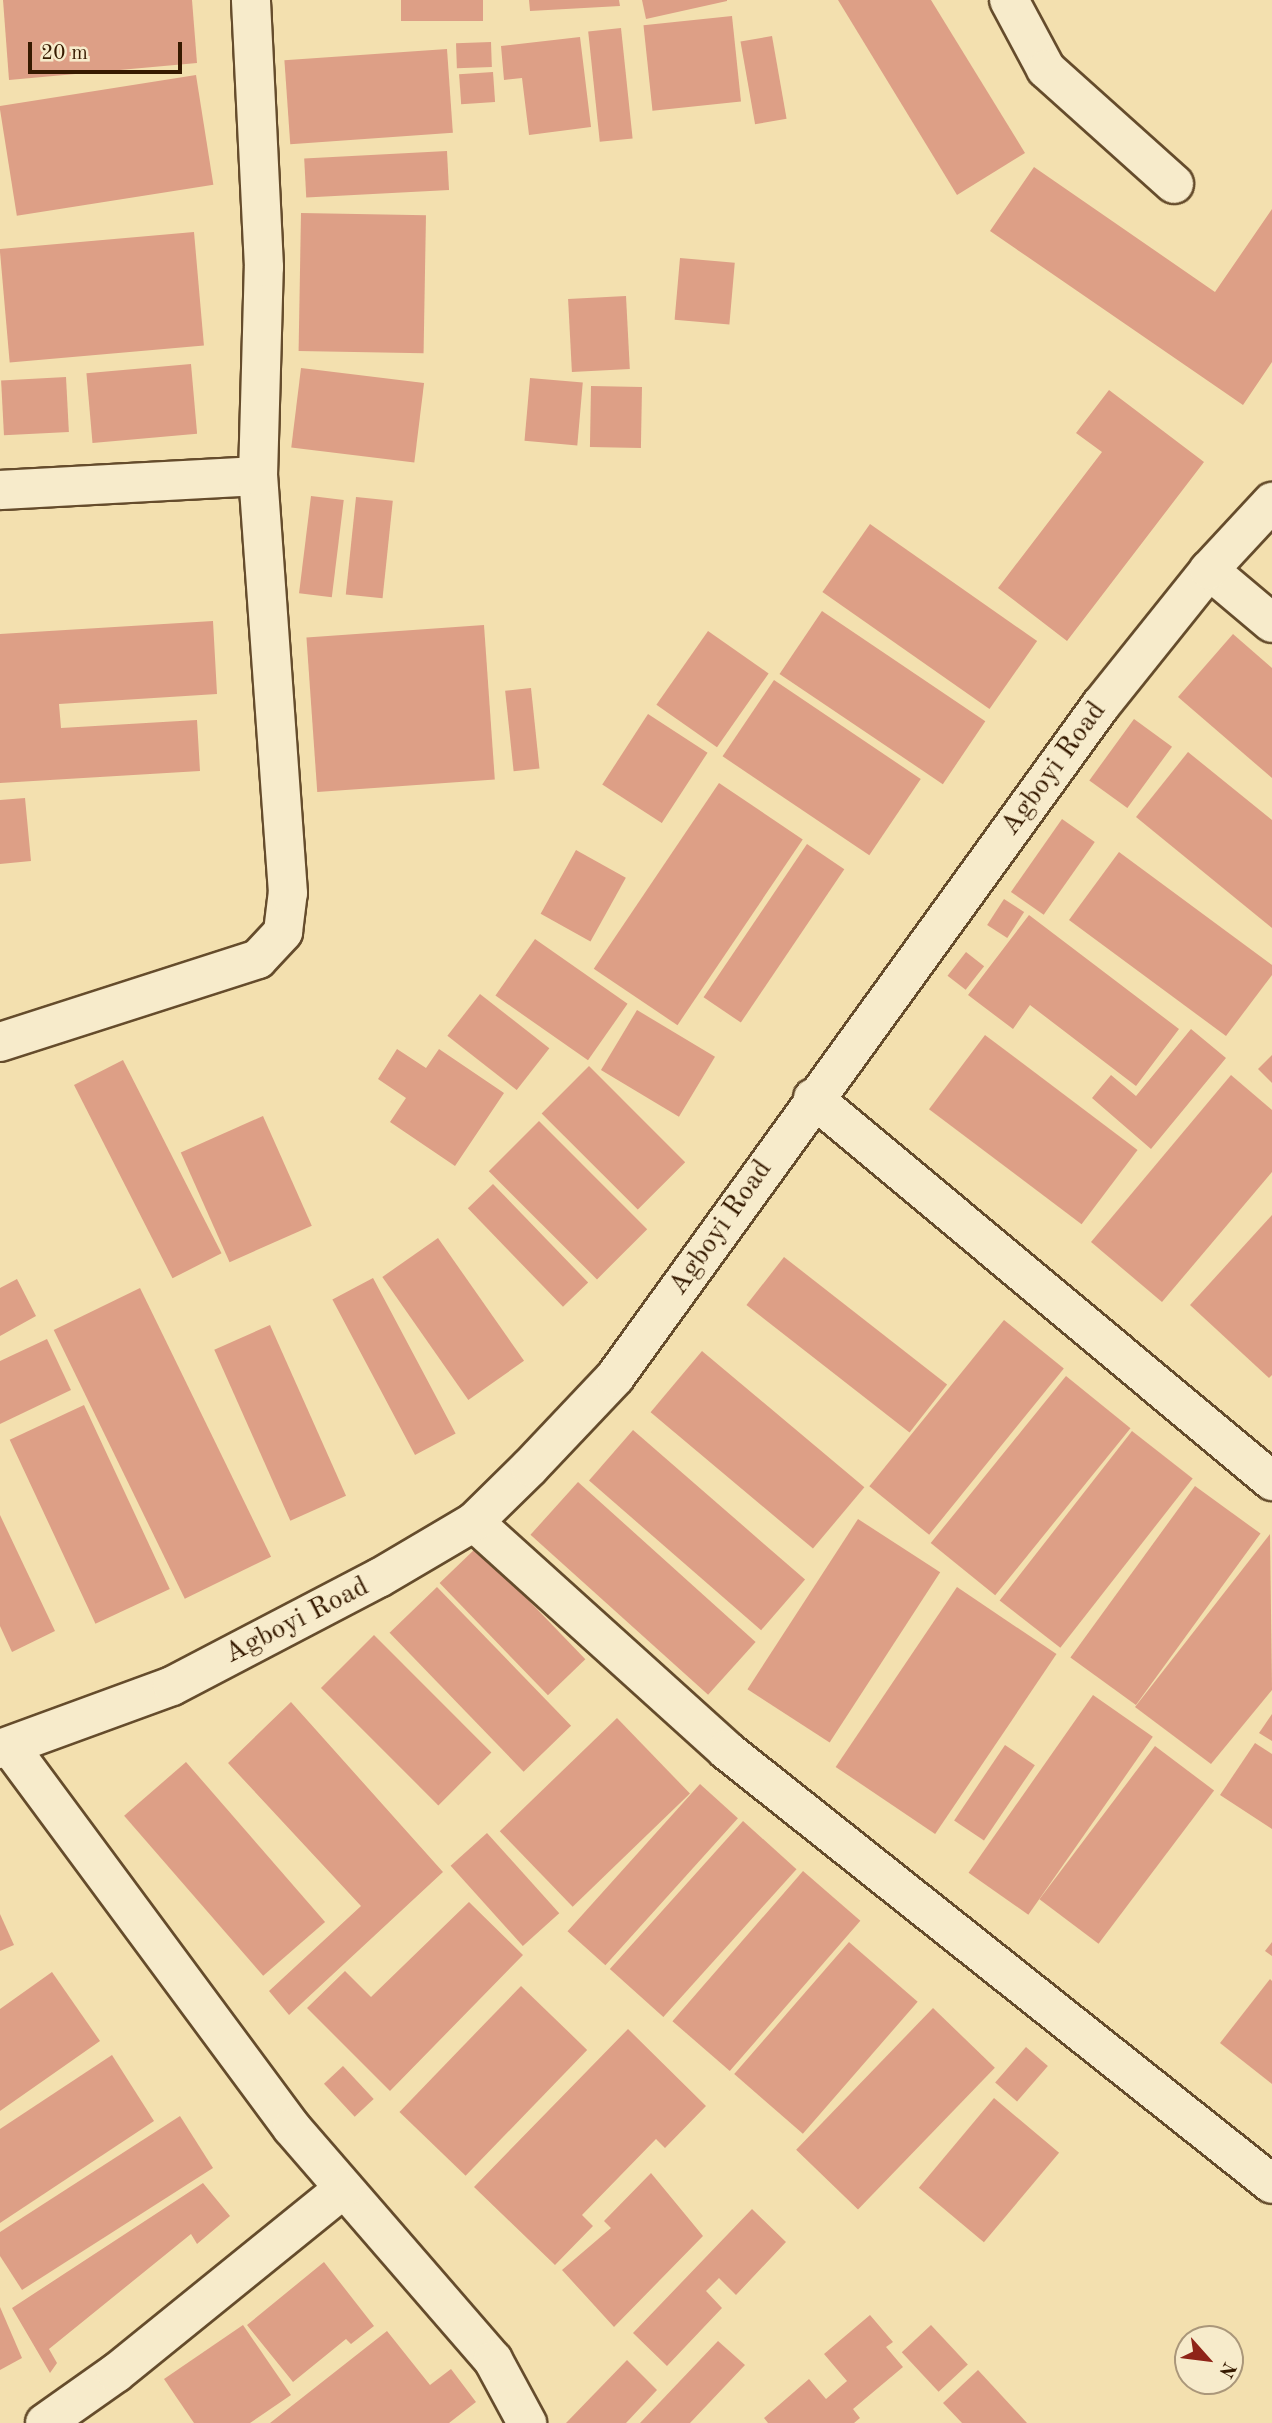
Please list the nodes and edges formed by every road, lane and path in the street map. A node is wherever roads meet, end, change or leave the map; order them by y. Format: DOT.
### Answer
graph roads {
  1 [pos="250,0"];
  2 [pos="1009,0"];
  3 [pos="1174,184"];
  4 [pos="258,476"];
  5 [pos="0,490"];
  6 [pos="1272,502"];
  7 [pos="1209,570"];
  8 [pos="1272,623"];
  9 [pos="0,1042"];
  10 [pos="813,1098"];
  11 [pos="1272,1481"];
  12 [pos="474,1522"];
  13 [pos="5,1748"];
  14 [pos="1272,2184"];
  15 [pos="343,2189"];
  16 [pos="45,2423"];
  17 [pos="527,2423"];
  1 -- 4 [label="street"];
  2 -- 3 [label="street"];
  4 -- 5 [label="street"];
  4 -- 9 [label="street"];
  6 -- 7 [label="street, Agboyi Road"];
  7 -- 8 [label="street"];
  7 -- 10 [label="street, Agboyi Road"];
  10 -- 11 [label="street"];
  10 -- 12 [label="street, Agboyi Road"];
  12 -- 13 [label="street, Agboyi Road"];
  12 -- 14 [label="street"];
  13 -- 15 [label="street"];
  15 -- 16 [label="street"];
  15 -- 17 [label="street"];
}
